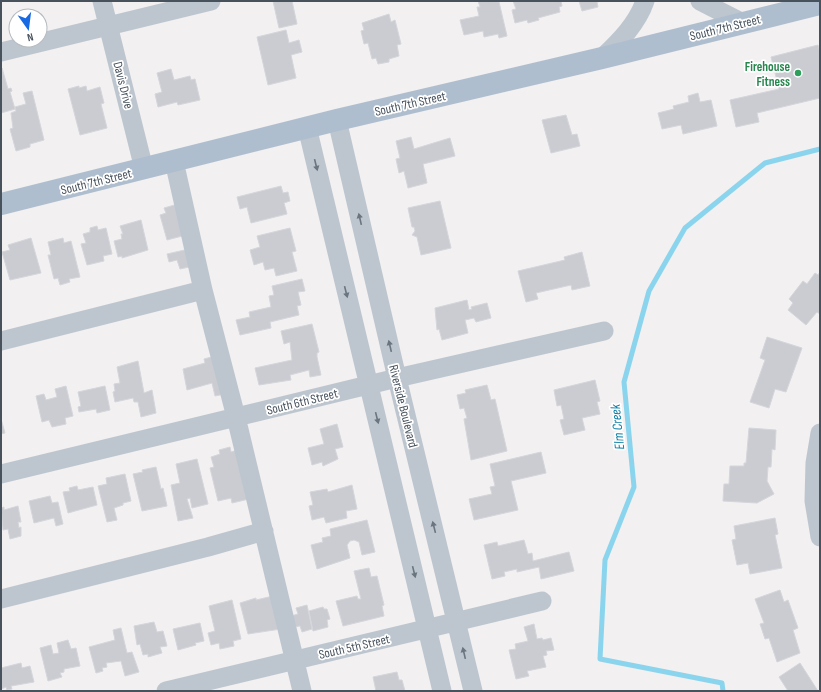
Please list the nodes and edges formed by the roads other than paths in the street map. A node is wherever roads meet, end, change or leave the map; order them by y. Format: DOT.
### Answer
graph roads {
  1 [pos="102,1"];
  2 [pos="211,1"];
  3 [pos="645,1"];
  4 [pos="700,1"];
  5 [pos="820,4"];
  6 [pos="743,23"];
  7 [pos="108,25"];
  8 [pos="1,52"];
  9 [pos="602,58"];
  10 [pos="337,120"];
  11 [pos="307,127"];
  12 [pos="174,161"];
  13 [pos="144,169"];
  14 [pos="1,204"];
  15 [pos="202,290"];
  16 [pos="604,331"];
  17 [pos="1,341"];
  18 [pos="397,378"];
  19 [pos="369,385"];
  20 [pos="236,417"];
  21 [pos="820,433"];
  22 [pos="1,474"];
  23 [pos="264,531"];
  24 [pos="820,537"];
  25 [pos="1,599"];
  26 [pos="542,601"];
  27 [pos="457,622"];
  28 [pos="427,629"];
  29 [pos="295,660"];
  30 [pos="166,691"];
  31 [pos="302,691"];
  32 [pos="442,691"];
  33 [pos="473,691"];
  1 -- 7 [label="street, Davis Drive"];
  2 -- 7 [label="street"];
  3 -- 9 [label="street"];
  4 -- 6 [label="street"];
  5 -- 6 [label="main road, South 7th Street"];
  6 -- 9 [label="main road, South 7th Street"];
  7 -- 8 [label="street"];
  7 -- 13 [label="street, Davis Drive"];
  9 -- 10 [label="main road, South 7th Street"];
  10 -- 11 [label="main road, South 7th Street"];
  18 -- 10 [label="street, Riverside Boulevard, one-way"];
  11 -- 12 [label="main road, South 7th Street"];
  11 -- 19 [label="street, one-way"];
  12 -- 13 [label="main road, South 7th Street"];
  12 -- 15 [label="street"];
  13 -- 14 [label="main road, South 7th Street"];
  15 -- 17 [label="street"];
  15 -- 20 [label="street"];
  16 -- 18 [label="street, South 6th Street"];
  18 -- 19 [label="street, South 6th Street"];
  27 -- 18 [label="street, Riverside Boulevard, one-way"];
  19 -- 20 [label="street, South 6th Street"];
  19 -- 28 [label="street, one-way"];
  20 -- 22 [label="street, South 6th Street"];
  20 -- 23 [label="street"];
  21 -- 24 [label="street"];
  23 -- 25 [label="street"];
  23 -- 29 [label="street"];
  26 -- 27 [label="street, South 5th Street"];
  27 -- 28 [label="street, South 5th Street"];
  33 -- 27 [label="street, Riverside Boulevard, one-way"];
  28 -- 29 [label="street, South 5th Street"];
  28 -- 32 [label="street"];
  29 -- 30 [label="street, South 5th Street"];
  29 -- 31 [label="street"];
}
